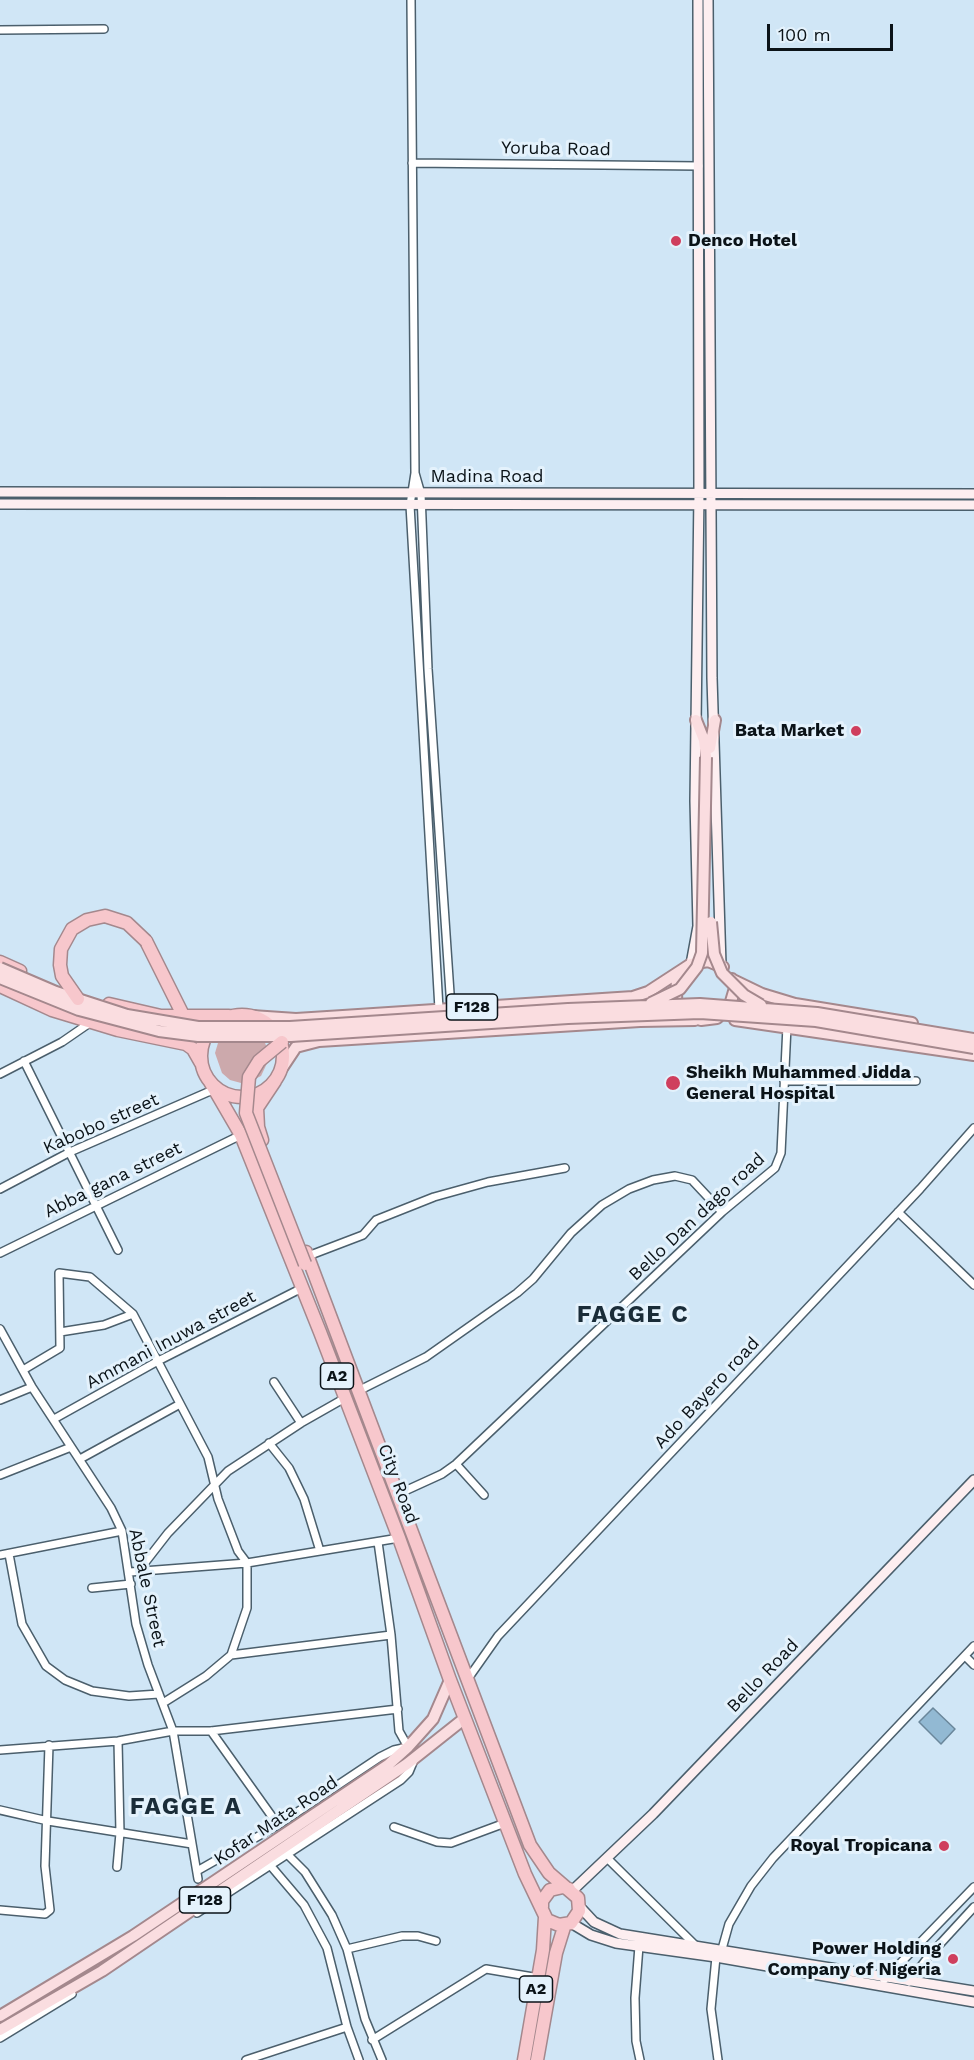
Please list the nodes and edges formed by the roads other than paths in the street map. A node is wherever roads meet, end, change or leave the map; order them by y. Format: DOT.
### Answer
graph roads {
  1 [pos="411,0"];
  2 [pos="698,0"];
  3 [pos="708,0"];
  4 [pos="104,29"];
  5 [pos="0,30"];
  6 [pos="412,163"];
  7 [pos="699,166"];
  8 [pos="416,473"];
  9 [pos="0,492"];
  10 [pos="106,493"];
  11 [pos="699,493"];
  12 [pos="711,493"];
  13 [pos="410,494"];
  14 [pos="421,494"];
  15 [pos="974,494"];
  16 [pos="107,503"];
  17 [pos="0,504"];
  18 [pos="410,505"];
  19 [pos="421,505"];
  20 [pos="699,505"];
  21 [pos="711,505"];
  22 [pos="974,505"];
  23 [pos="696,720"];
  24 [pos="715,720"];
  25 [pos="708,757"];
  26 [pos="0,962"];
  27 [pos="721,965"];
  28 [pos="687,966"];
  29 [pos="0,968"];
  30 [pos="0,978"];
  31 [pos="733,980"];
  32 [pos="0,986"];
  33 [pos="78,999"];
  34 [pos="645,1005"];
  35 [pos="767,1007"];
  36 [pos="452,1008"];
  37 [pos="439,1009"];
  38 [pos="247,1016"];
  39 [pos="184,1017"];
  40 [pos="717,1018"];
  41 [pos="701,1020"];
  42 [pos="92,1022"];
  43 [pos="787,1026"];
  44 [pos="974,1034"];
  45 [pos="286,1039"];
  46 [pos="974,1040"];
  47 [pos="974,1048"];
  48 [pos="974,1055"];
  49 [pos="202,1058"];
  50 [pos="24,1061"];
  51 [pos="282,1068"];
  52 [pos="0,1074"];
  53 [pos="275,1081"];
  54 [pos="784,1081"];
  55 [pos="916,1081"];
  56 [pos="212,1084"];
  57 [pos="258,1127"];
  58 [pos="974,1128"];
  59 [pos="241,1135"];
  60 [pos="70,1152"];
  61 [pos="565,1168"];
  62 [pos="0,1189"];
  63 [pos="95,1204"];
  64 [pos="722,1212"];
  65 [pos="898,1212"];
  66 [pos="118,1250"];
  67 [pos="0,1253"];
  68 [pos="306,1260"];
  69 [pos="974,1285"];
  70 [pos="302,1288"];
  71 [pos="133,1314"];
  72 [pos="0,1329"];
  73 [pos="60,1332"];
  74 [pos="158,1361"];
  75 [pos="23,1370"];
  76 [pos="273,1382"];
  77 [pos="32,1387"];
  78 [pos="358,1391"];
  79 [pos="345,1398"];
  80 [pos="0,1400"];
  81 [pos="180,1404"];
  82 [pos="54,1419"];
  83 [pos="301,1423"];
  84 [pos="269,1443"];
  85 [pos="71,1447"];
  86 [pos="80,1459"];
  87 [pos="456,1464"];
  88 [pos="0,1475"];
  89 [pos="974,1480"];
  90 [pos="215,1485"];
  91 [pos="396,1495"];
  92 [pos="484,1495"];
  93 [pos="122,1532"];
  94 [pos="399,1538"];
  95 [pos="378,1542"];
  96 [pos="320,1551"];
  97 [pos="9,1554"];
  98 [pos="0,1555"];
  99 [pos="247,1563"];
  100 [pos="141,1569"];
  101 [pos="130,1572"];
  102 [pos="131,1584"];
  103 [pos="92,1588"];
  104 [pos="391,1635"];
  105 [pos="974,1646"];
  106 [pos="231,1655"];
  107 [pos="965,1656"];
  108 [pos="974,1665"];
  109 [pos="450,1680"];
  110 [pos="466,1681"];
  111 [pos="159,1694"];
  112 [pos="163,1702"];
  113 [pos="398,1709"];
  114 [pos="465,1718"];
  115 [pos="173,1731"];
  116 [pos="211,1731"];
  117 [pos="118,1741"];
  118 [pos="49,1745"];
  119 [pos="0,1750"];
  120 [pos="408,1756"];
  121 [pos="0,1810"];
  122 [pos="48,1821"];
  123 [pos="505,1823"];
  124 [pos="278,1825"];
  125 [pos="394,1827"];
  126 [pos="120,1833"];
  127 [pos="192,1844"];
  128 [pos="287,1854"];
  129 [pos="607,1858"];
  130 [pos="270,1865"];
  131 [pos="117,1867"];
  132 [pos="974,1887"];
  133 [pos="571,1890"];
  134 [pos="974,1906"];
  135 [pos="580,1907"];
  136 [pos="0,1910"];
  137 [pos="543,1912"];
  138 [pos="568,1924"];
  139 [pos="436,1941"];
  140 [pos="695,1945"];
  141 [pos="639,1946"];
  142 [pos="347,1949"];
  143 [pos="719,1953"];
  144 [pos="886,1976"];
  145 [pos="538,1978"];
  146 [pos="911,1980"];
  147 [pos="880,1985"];
  148 [pos="903,1989"];
  149 [pos="974,1992"];
  150 [pos="974,2002"];
  151 [pos="0,2016"];
  152 [pos="347,2028"];
  153 [pos="0,2030"];
  154 [pos="0,2038"];
  155 [pos="372,2040"];
  156 [pos="246,2060"];
  157 [pos="359,2060"];
  158 [pos="382,2060"];
  159 [pos="524,2060"];
  160 [pos="537,2060"];
  161 [pos="640,2060"];
  162 [pos="718,2060"];
  1 -- 6 [label="street"];
  2 -- 7 [label="main road"];
  3 -- 12 [label="main road"];
  4 -- 5 [label="street"];
  6 -- 7 [label="street, Yoruba Road"];
  6 -- 8 [label="street"];
  7 -- 11 [label="main road"];
  8 -- 13 [label="street"];
  8 -- 14 [label="street"];
  9 -- 10 [label="main road, Madina Road"];
  10 -- 13 [label="main road, Madina Road"];
  10 -- 16 [label="street"];
  11 -- 12 [label="main road, Madina Road"];
  11 -- 14 [label="main road, Madina Road"];
  11 -- 20 [label="main road"];
  12 -- 15 [label="main road, Madina Road"];
  12 -- 21 [label="main road"];
  13 -- 14 [label="main road, Madina Road"];
  13 -- 18 [label="street"];
  14 -- 19 [label="street"];
  16 -- 17 [label="main road, Madina Road"];
  16 -- 18 [label="main road, Madina Road"];
  18 -- 19 [label="main road, Madina Road"];
  18 -- 37 [label="street"];
  19 -- 20 [label="main road, Madina Road"];
  19 -- 36 [label="street"];
  20 -- 21 [label="main road, Madina Road"];
  20 -- 23 [label="main road"];
  21 -- 22 [label="main road, Madina Road"];
  21 -- 24 [label="main road"];
  23 -- 25 [label="main road"];
  23 -- 28 [label="main road"];
  24 -- 25 [label="main road"];
  24 -- 27 [label="main road"];
  25 -- 34 [label="main road, bridge"];
  25 -- 35 [label="main road, bridge"];
  26 -- 39 [label="highway"];
  27 -- 28 [label="main road"];
  27 -- 31 [label="main road"];
  28 -- 36 [label="main road, F128"];
  28 -- 41 [label="main road"];
  29 -- 33 [label="main road, bridge"];
  30 -- 45 [label="main road, bridge"];
  31 -- 40 [label="main road"];
  31 -- 44 [label="main road"];
  32 -- 42 [label="highway, A2"];
  33 -- 34 [label="main road, bridge"];
  33 -- 39 [label="highway, bridge"];
  34 -- 35 [label="main road, bridge"];
  35 -- 46 [label="main road, bridge"];
  36 -- 37 [label="main road, F128"];
  37 -- 38 [label="main road, F128"];
  38 -- 39 [label="highway"];
  38 -- 49 [label="highway"];
  38 -- 51 [label="highway"];
  39 -- 49 [label="highway"];
  40 -- 41 [label="main road, F128"];
  40 -- 43 [label="main road, F128"];
  41 -- 51 [label="main road, F128"];
  42 -- 49 [label="highway, A2"];
  42 -- 50 [label="street"];
  43 -- 48 [label="main road, F128"];
  43 -- 54 [label="street, Bello Dan dago road"];
  45 -- 47 [label="main road, bridge"];
  45 -- 68 [label="highway, bridge"];
  49 -- 56 [label="highway, A2"];
  50 -- 52 [label="street"];
  50 -- 60 [label="street"];
  51 -- 53 [label="highway"];
  53 -- 56 [label="highway"];
  53 -- 57 [label="highway"];
  54 -- 55 [label="street"];
  54 -- 64 [label="street, Bello Dan dago road"];
  56 -- 59 [label="highway, City Road / A2"];
  56 -- 60 [label="street, Kabobo street"];
  57 -- 59 [label="street, Abba gana street"];
  57 -- 68 [label="highway"];
  58 -- 65 [label="street, Ado Bayero road"];
  59 -- 63 [label="street, Abba gana street"];
  59 -- 70 [label="highway, City Road / A2"];
  60 -- 62 [label="street, Kabobo street"];
  60 -- 63 [label="street"];
  61 -- 68 [label="street"];
  63 -- 66 [label="street"];
  63 -- 67 [label="street, Abba gana street"];
  64 -- 78 [label="street"];
  64 -- 87 [label="street, Bello Dan dago road"];
  65 -- 69 [label="street"];
  65 -- 110 [label="street, Ado Bayero road"];
  68 -- 78 [label="highway, City Road / A2"];
  70 -- 74 [label="street, Ammani Inuwa street"];
  70 -- 79 [label="highway, City Road / A2"];
  71 -- 73 [label="street"];
  71 -- 73 [label="street"];
  71 -- 74 [label="street"];
  72 -- 75 [label="street, Abbale Street"];
  73 -- 75 [label="street"];
  74 -- 81 [label="street"];
  74 -- 82 [label="street, Ammani Inuwa street"];
  75 -- 77 [label="street, Abbale Street"];
  76 -- 83 [label="street"];
  77 -- 80 [label="street"];
  77 -- 82 [label="street, Abbale Street"];
  78 -- 91 [label="highway, City Road / A2"];
  79 -- 83 [label="street"];
  79 -- 94 [label="highway, City Road / A2"];
  81 -- 86 [label="street"];
  81 -- 90 [label="street"];
  82 -- 85 [label="street, Abbale Street"];
  83 -- 84 [label="street"];
  84 -- 90 [label="street"];
  84 -- 96 [label="street"];
  85 -- 86 [label="street, Abbale Street"];
  85 -- 88 [label="street"];
  86 -- 93 [label="street, Abbale Street"];
  87 -- 91 [label="street, Bello Dan dago road"];
  87 -- 92 [label="street"];
  89 -- 129 [label="main road, Bello Road"];
  90 -- 99 [label="street"];
  90 -- 100 [label="street"];
  91 -- 110 [label="highway, City Road / A2"];
  93 -- 97 [label="street"];
  93 -- 101 [label="street, Abbale Street"];
  94 -- 95 [label="street"];
  94 -- 109 [label="highway, City Road / A2"];
  95 -- 96 [label="street"];
  95 -- 104 [label="street"];
  96 -- 99 [label="street"];
  97 -- 98 [label="street"];
  97 -- 111 [label="street"];
  99 -- 100 [label="street"];
  99 -- 106 [label="street"];
  100 -- 101 [label="street"];
  101 -- 102 [label="street, Abbale Street"];
  102 -- 103 [label="street"];
  102 -- 111 [label="street, Abbale Street"];
  104 -- 106 [label="street"];
  104 -- 113 [label="street"];
  105 -- 107 [label="street"];
  106 -- 112 [label="street"];
  107 -- 108 [label="street"];
  107 -- 143 [label="street"];
  109 -- 114 [label="highway, City Road / A2"];
  109 -- 120 [label="main road, Kofar Mata Road / F128"];
  110 -- 133 [label="highway, City Road / A2"];
  111 -- 112 [label="street, Abbale Street"];
  112 -- 115 [label="street, Abbale Street"];
  113 -- 116 [label="street"];
  113 -- 120 [label="street"];
  114 -- 120 [label="main road, Kofar Mata Road / F128"];
  114 -- 123 [label="highway, City Road / A2"];
  115 -- 116 [label="street"];
  115 -- 117 [label="street"];
  115 -- 127 [label="street, Abbale Street"];
  116 -- 124 [label="street"];
  117 -- 118 [label="street"];
  117 -- 126 [label="street"];
  118 -- 119 [label="street"];
  118 -- 122 [label="street"];
  120 -- 124 [label="street"];
  120 -- 128 [label="street"];
  120 -- 151 [label="main road, Kofar Mata Road / F128"];
  120 -- 153 [label="main road, Kofar Mata Road / F128"];
  121 -- 122 [label="street"];
  122 -- 126 [label="street"];
  122 -- 136 [label="street"];
  123 -- 125 [label="street"];
  123 -- 137 [label="highway, City Road / A2"];
  124 -- 127 [label="street, Abbale Street"];
  126 -- 127 [label="street"];
  126 -- 131 [label="street"];
  128 -- 130 [label="street"];
  128 -- 142 [label="street"];
  129 -- 133 [label="main road, Bello Road"];
  129 -- 140 [label="street"];
  130 -- 152 [label="street"];
  130 -- 154 [label="street"];
  132 -- 144 [label="street"];
  133 -- 135 [label="highway, A2"];
  133 -- 137 [label="highway"];
  134 -- 146 [label="street"];
  135 -- 138 [label="highway, A2"];
  135 -- 140 [label="main road"];
  137 -- 138 [label="highway"];
  137 -- 145 [label="highway, A2"];
  138 -- 141 [label="main road"];
  138 -- 160 [label="highway, A2"];
  139 -- 142 [label="street"];
  140 -- 143 [label="main road"];
  141 -- 143 [label="main road"];
  141 -- 161 [label="street"];
  142 -- 155 [label="street"];
  143 -- 144 [label="main road"];
  143 -- 147 [label="main road"];
  143 -- 162 [label="street"];
  144 -- 146 [label="main road"];
  144 -- 147 [label="street"];
  145 -- 155 [label="street"];
  145 -- 159 [label="highway, A2"];
  146 -- 148 [label="street"];
  146 -- 149 [label="main road"];
  147 -- 148 [label="main road"];
  148 -- 150 [label="main road"];
  152 -- 156 [label="street"];
  152 -- 157 [label="street"];
  155 -- 158 [label="street"];
}
